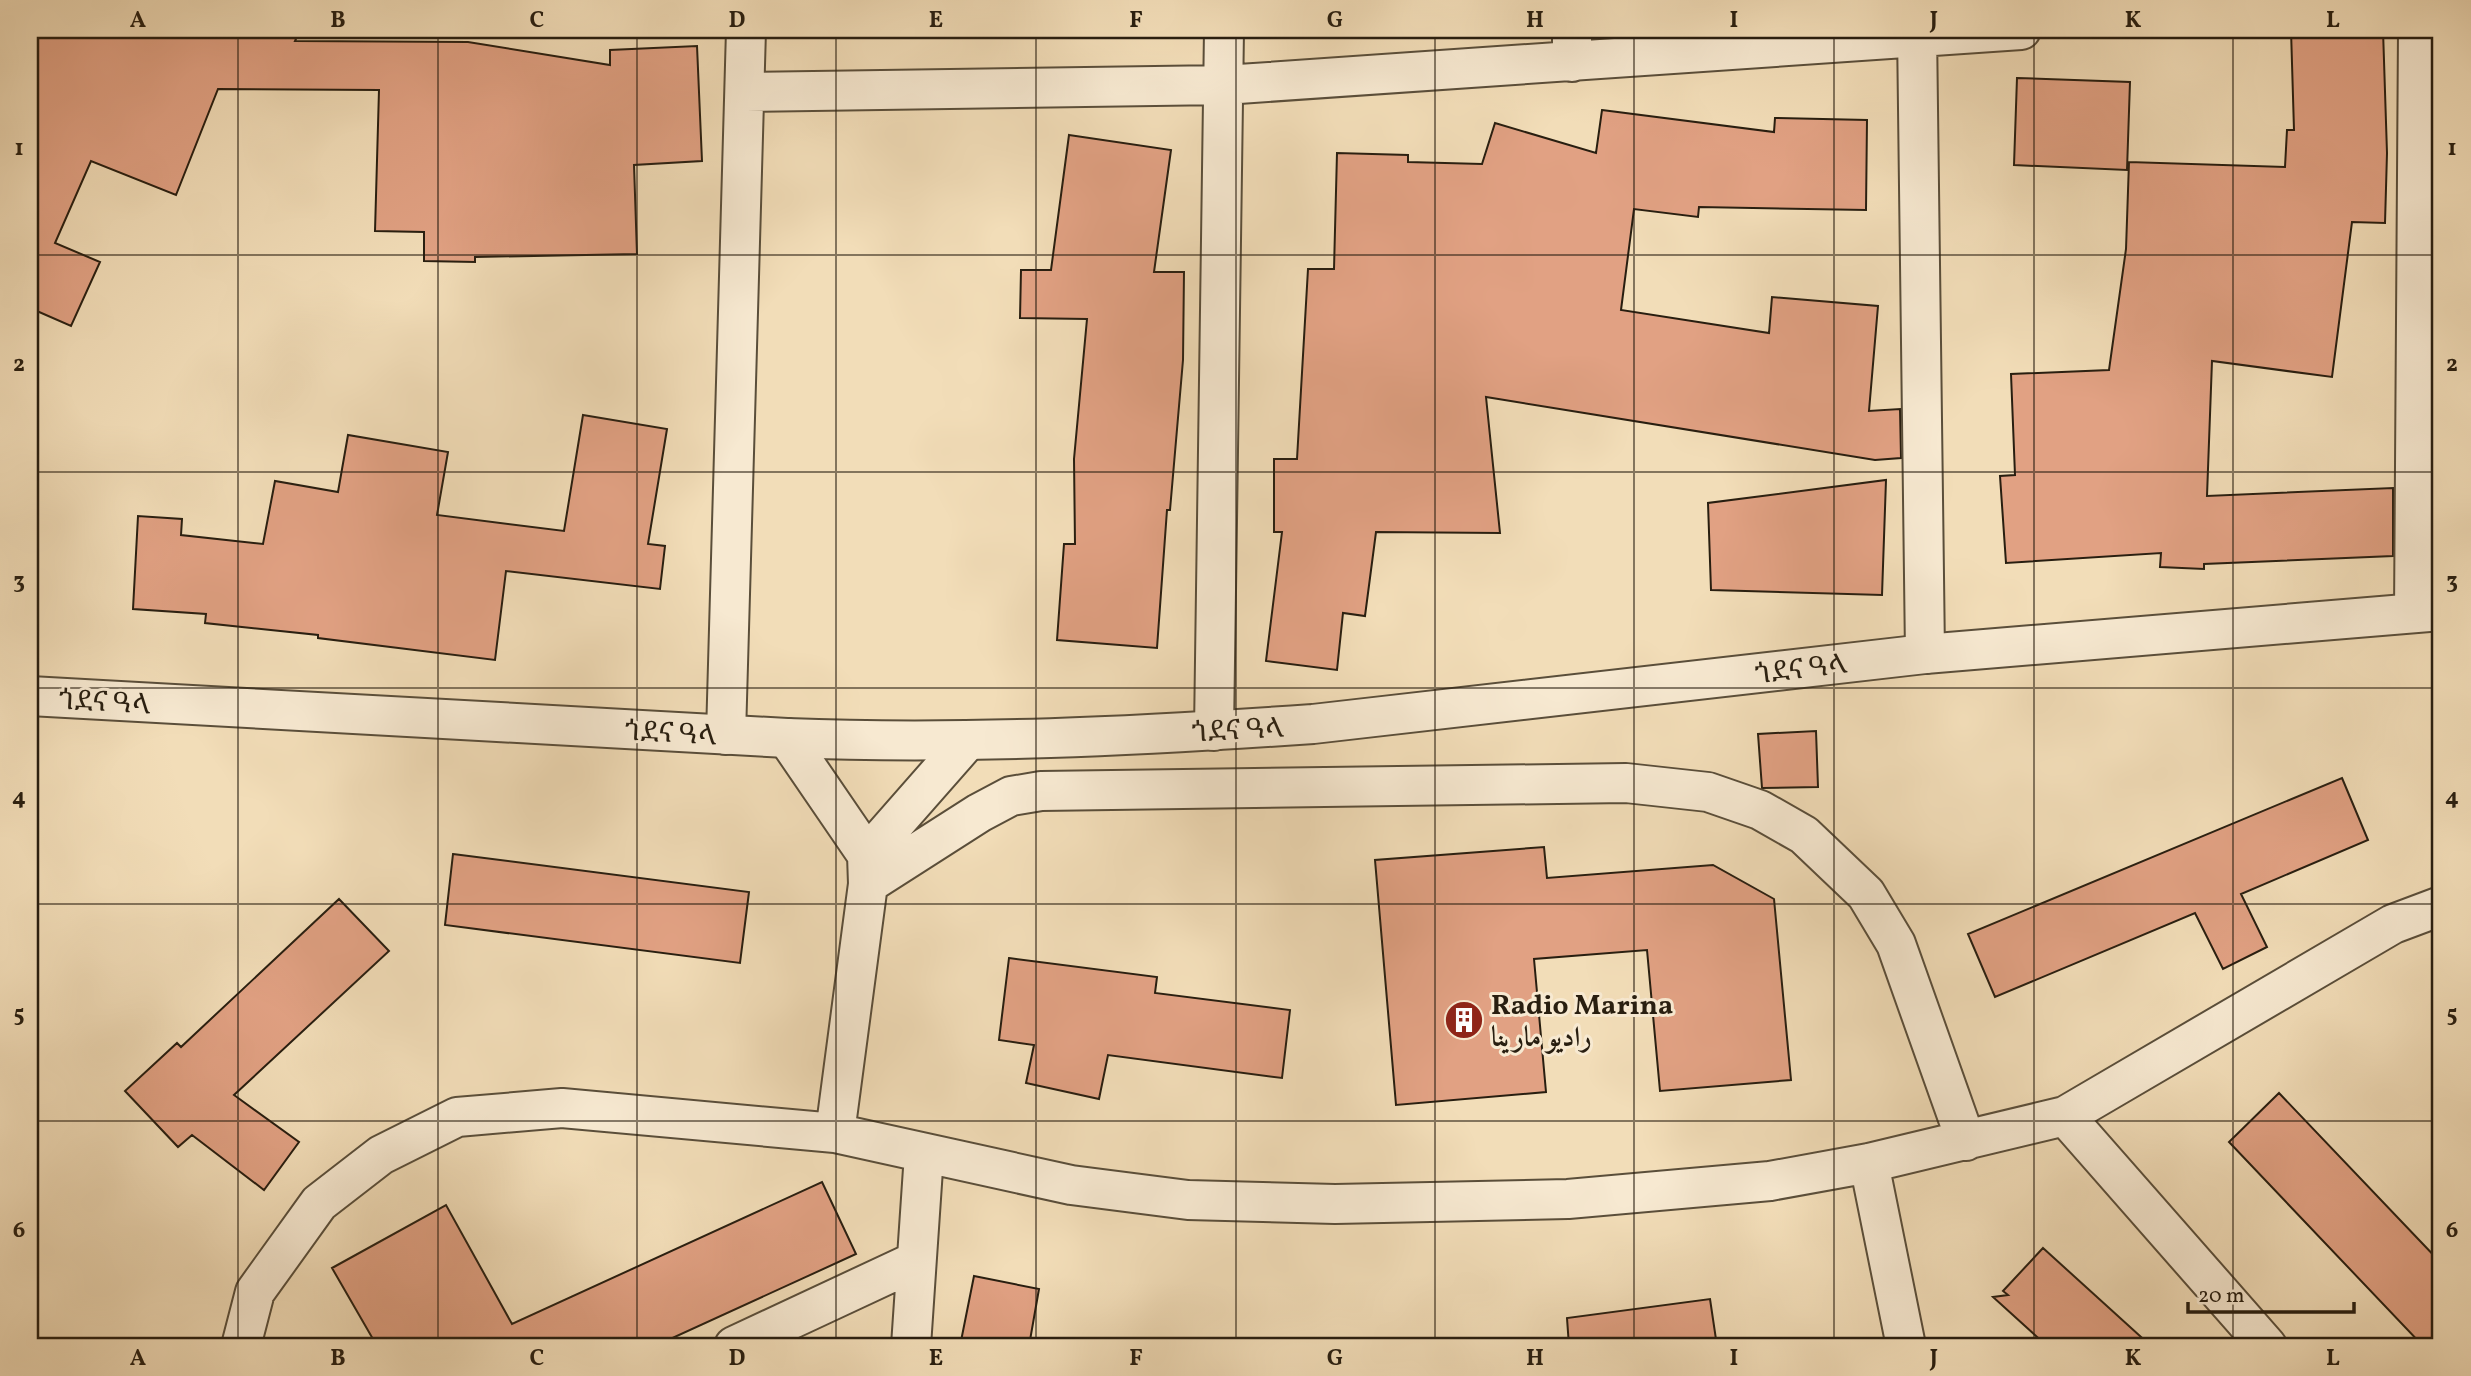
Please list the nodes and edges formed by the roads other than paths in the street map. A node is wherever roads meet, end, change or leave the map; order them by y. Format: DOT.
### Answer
graph roads {
  1 [pos="746,30"];
  2 [pos="1224,30"];
  3 [pos="2021,30"];
  4 [pos="2418,30"];
  5 [pos="1917,33"];
  6 [pos="1572,46"];
  7 [pos="1224,85"];
  8 [pos="746,92"];
  9 [pos="2427,612"];
  10 [pos="1925,654"];
  11 [pos="30,696"];
  12 [pos="1214,731"];
  13 [pos="726,735"];
  14 [pos="787,738"];
  15 [pos="968,740"];
  16 [pos="868,869"];
  17 [pos="2441,906"];
  18 [pos="2065,1116"];
  19 [pos="835,1133"];
  20 [pos="1966,1141"];
  21 [pos="924,1154"];
  22 [pos="1869,1163"];
  23 [pos="916,1261"];
  24 [pos="240,1346"];
  25 [pos="734,1346"];
  26 [pos="911,1346"];
  27 [pos="1906,1346"];
  28 [pos="2267,1346"];
  1 -- 8 [label="street"];
  2 -- 7 [label="street"];
  3 -- 5 [label="street"];
  4 -- 9 [label="street"];
  5 -- 6 [label="street"];
  5 -- 10 [label="street"];
  6 -- 7 [label="street"];
  7 -- 8 [label="street"];
  7 -- 12 [label="street"];
  8 -- 13 [label="street"];
  9 -- 10 [label="street, ጎደና ዓላ"];
  10 -- 12 [label="street, ጎደና ዓላ"];
  11 -- 13 [label="street, ጎደና ዓላ"];
  12 -- 15 [label="street, ጎደና ዓላ"];
  13 -- 14 [label="street, ጎደና ዓላ"];
  14 -- 15 [label="street, ጎደና ዓላ"];
  14 -- 16 [label="street"];
  15 -- 16 [label="street"];
  16 -- 19 [label="street"];
  16 -- 20 [label="street"];
  17 -- 18 [label="street"];
  18 -- 20 [label="street"];
  18 -- 28 [label="street"];
  19 -- 21 [label="street"];
  19 -- 24 [label="street"];
  20 -- 22 [label="street"];
  21 -- 22 [label="street"];
  21 -- 23 [label="street"];
  22 -- 27 [label="street"];
  23 -- 25 [label="street"];
  23 -- 26 [label="street"];
}
